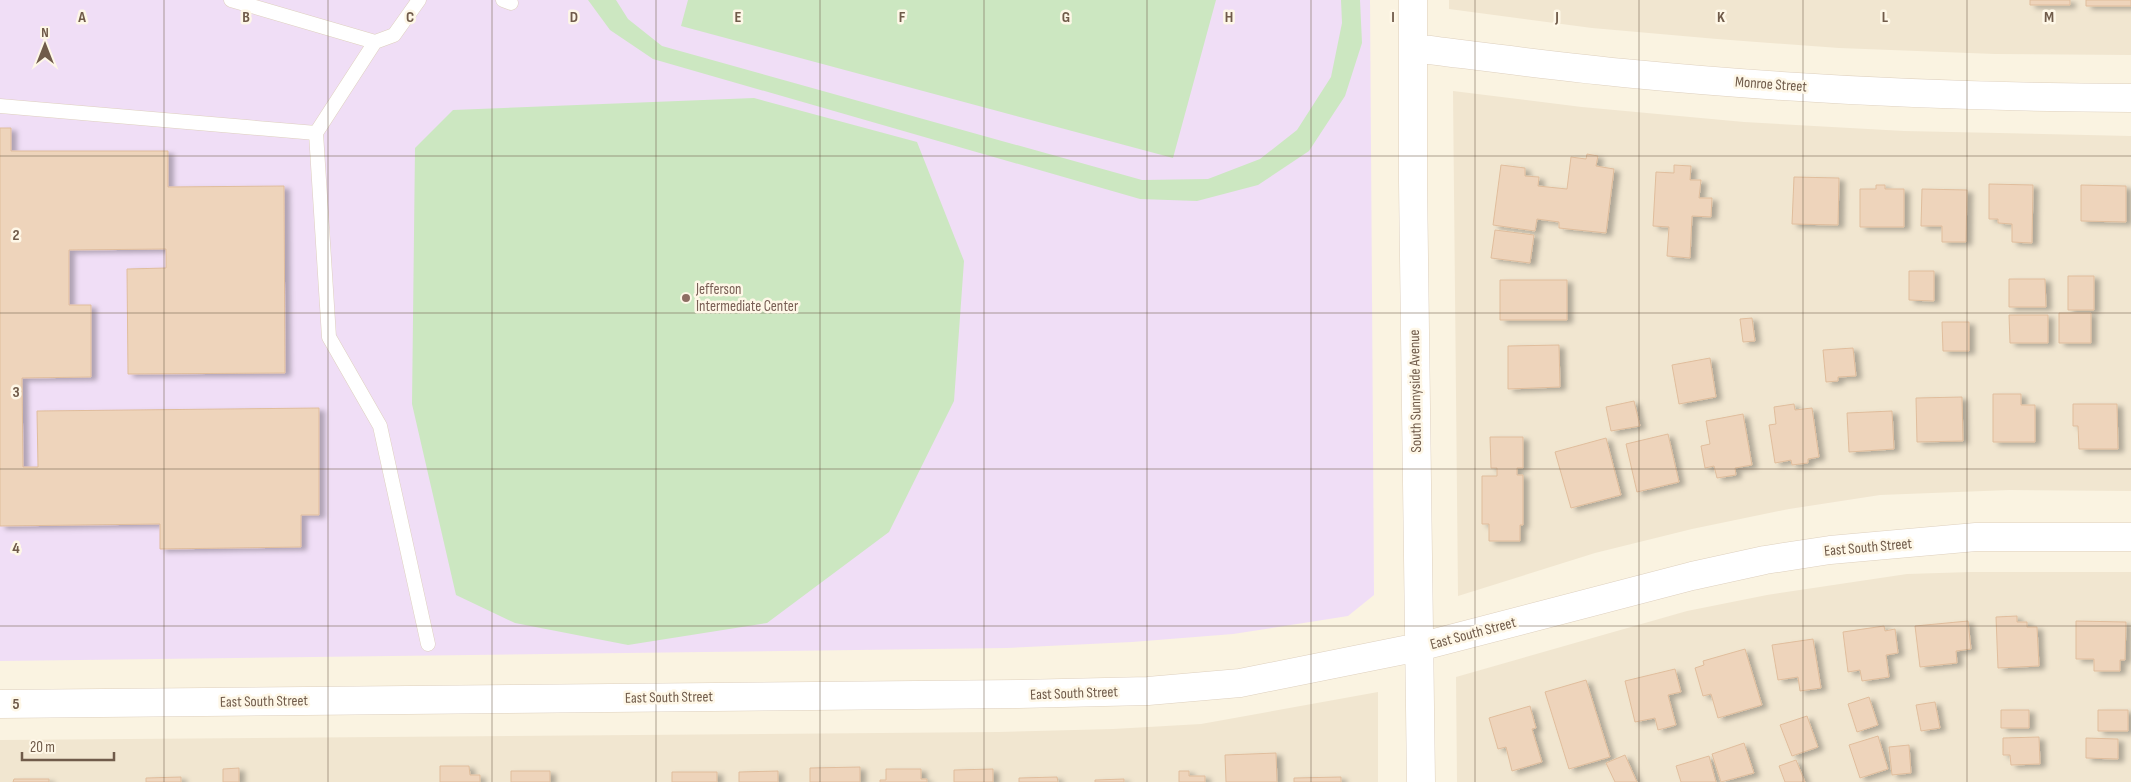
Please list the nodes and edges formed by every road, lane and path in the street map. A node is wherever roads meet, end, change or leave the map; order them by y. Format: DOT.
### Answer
graph roads {
  1 [pos="231,0"];
  2 [pos="419,0"];
  3 [pos="1413,0"];
  4 [pos="375,42"];
  5 [pos="1413,48"];
  6 [pos="2131,98"];
  7 [pos="0,106"];
  8 [pos="316,133"];
  9 [pos="2131,537"];
  10 [pos="428,644"];
  11 [pos="1419,647"];
  12 [pos="0,704"];
  13 [pos="1421,782"];
  1 -- 4 [label="lane"];
  2 -- 4 [label="lane"];
  3 -- 5 [label="street, South Sunnyside Avenue"];
  4 -- 8 [label="lane"];
  5 -- 6 [label="street, Monroe Street"];
  5 -- 11 [label="street, South Sunnyside Avenue"];
  7 -- 8 [label="lane"];
  8 -- 10 [label="lane"];
  9 -- 11 [label="street, East South Street"];
  11 -- 12 [label="street, East South Street"];
  11 -- 13 [label="street, South Sunnyside Avenue"];
}
